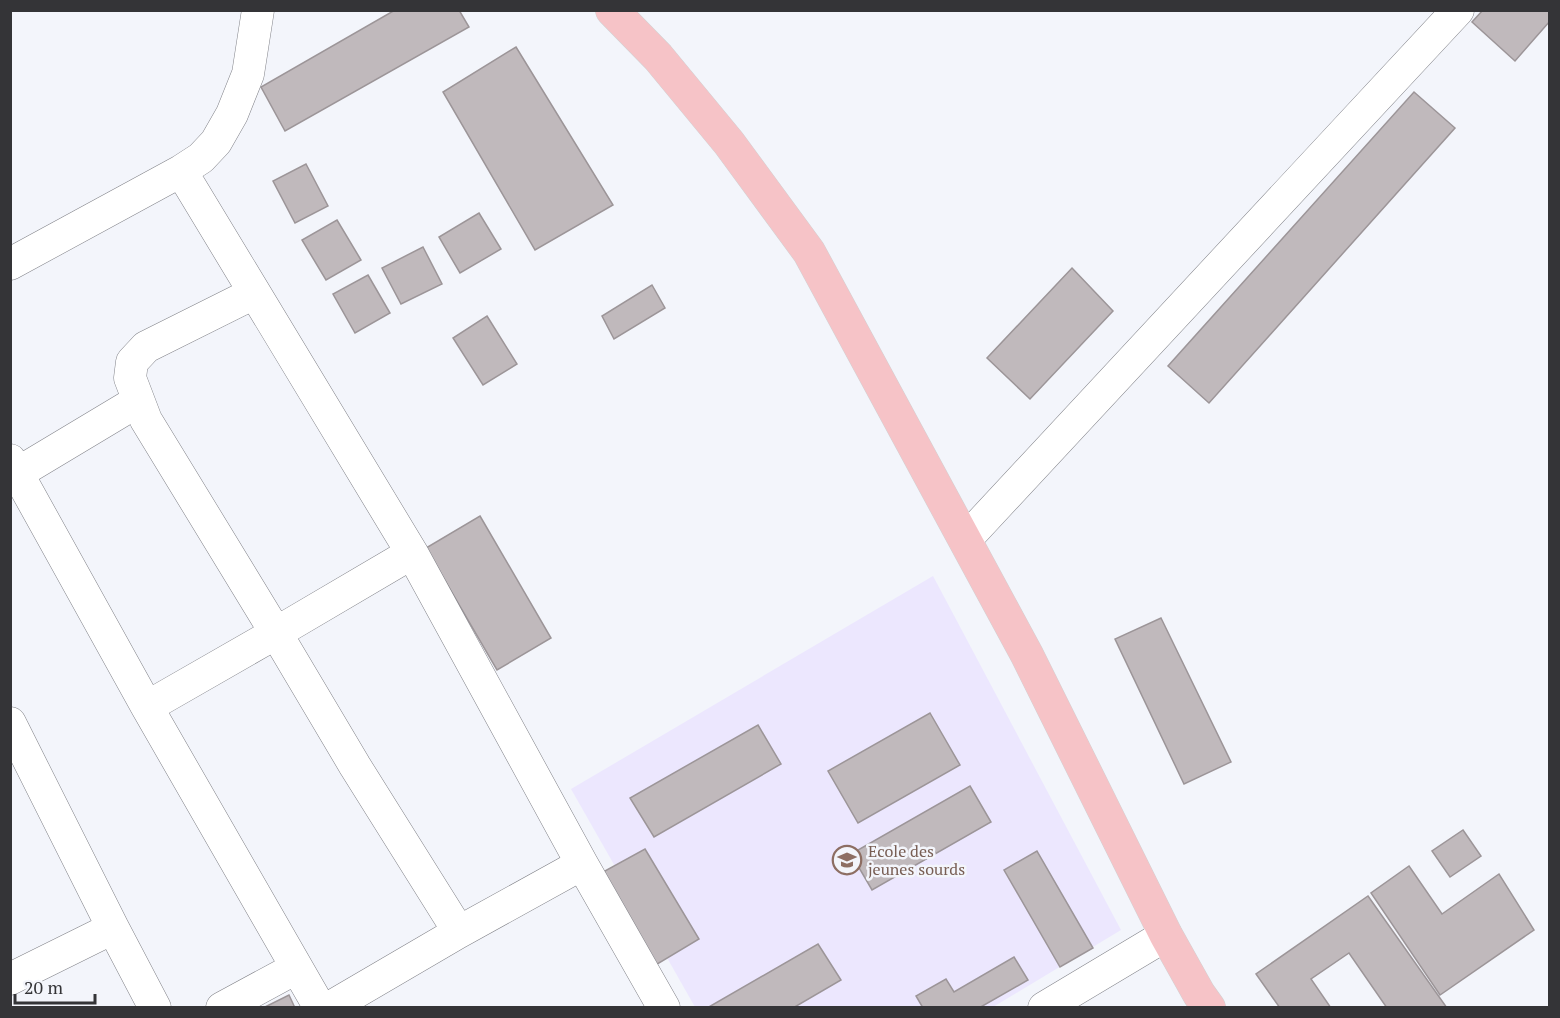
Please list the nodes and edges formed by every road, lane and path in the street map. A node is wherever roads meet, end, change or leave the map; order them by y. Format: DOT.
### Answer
graph roads {
  1 [pos="258,10"];
  2 [pos="612,10"];
  3 [pos="1458,10"];
  4 [pos="181,171"];
  5 [pos="10,264"];
  6 [pos="254,293"];
  7 [pos="138,400"];
  8 [pos="14,466"];
  9 [pos="965,540"];
  10 [pos="412,553"];
  11 [pos="276,633"];
  12 [pos="147,707"];
  13 [pos="10,723"];
  14 [pos="20,766"];
  15 [pos="582,864"];
  16 [pos="113,928"];
  17 [pos="459,932"];
  18 [pos="1166,935"];
  19 [pos="296,968"];
  20 [pos="10,979"];
  21 [pos="155,1008"];
  22 [pos="222,1008"];
  23 [pos="320,1008"];
  24 [pos="329,1008"];
  25 [pos="664,1008"];
  26 [pos="1044,1008"];
  27 [pos="1209,1008"];
  1 -- 4 [label="street"];
  2 -- 9 [label="main road"];
  3 -- 9 [label="street"];
  4 -- 5 [label="street"];
  4 -- 6 [label="street"];
  6 -- 7 [label="street"];
  6 -- 10 [label="street"];
  7 -- 8 [label="street"];
  7 -- 11 [label="street"];
  8 -- 12 [label="street"];
  9 -- 18 [label="main road"];
  10 -- 11 [label="street"];
  10 -- 15 [label="street"];
  11 -- 12 [label="street"];
  11 -- 17 [label="street"];
  12 -- 19 [label="street"];
  13 -- 14 [label="street"];
  14 -- 16 [label="street"];
  15 -- 17 [label="street"];
  15 -- 25 [label="street"];
  16 -- 20 [label="street"];
  16 -- 21 [label="street"];
  17 -- 24 [label="street"];
  18 -- 26 [label="street"];
  18 -- 27 [label="main road"];
  19 -- 22 [label="street"];
  19 -- 23 [label="street"];
}
